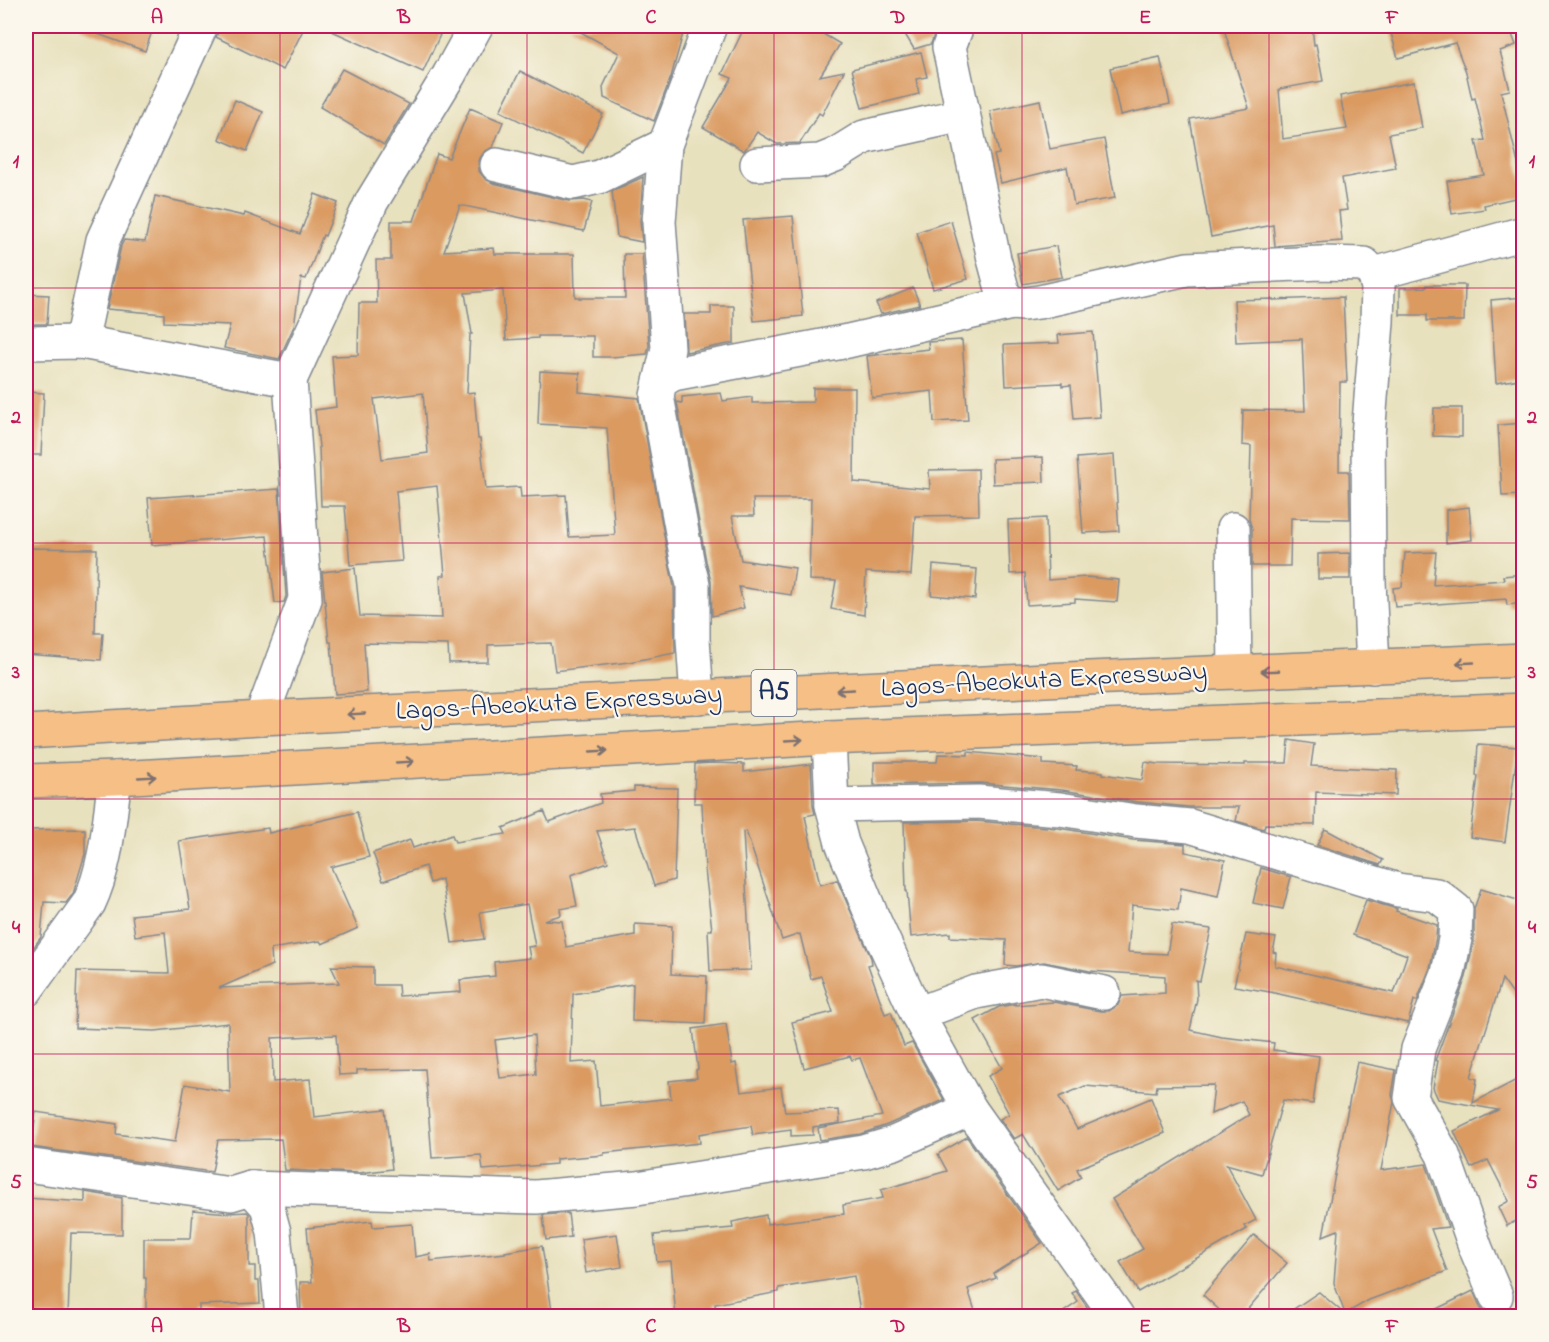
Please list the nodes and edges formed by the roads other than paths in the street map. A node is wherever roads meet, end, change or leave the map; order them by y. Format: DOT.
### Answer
graph roads {
  1 [pos="201,26"];
  2 [pos="476,26"];
  3 [pos="710,26"];
  4 [pos="957,26"];
  5 [pos="963,115"];
  6 [pos="664,145"];
  7 [pos="757,164"];
  8 [pos="497,165"];
  9 [pos="1524,233"];
  10 [pos="1374,274"];
  11 [pos="1012,303"];
  12 [pos="81,342"];
  13 [pos="26,343"];
  14 [pos="290,380"];
  15 [pos="660,382"];
  16 [pos="1233,529"];
  17 [pos="1524,660"];
  18 [pos="1373,667"];
  19 [pos="1235,672"];
  20 [pos="697,697"];
  21 [pos="1524,710"];
  22 [pos="261,718"];
  23 [pos="26,732"];
  24 [pos="829,738"];
  25 [pos="115,778"];
  26 [pos="26,781"];
  27 [pos="832,804"];
  28 [pos="26,990"];
  29 [pos="1104,993"];
  30 [pos="917,1014"];
  31 [pos="970,1109"];
  32 [pos="26,1165"];
  33 [pos="251,1188"];
  34 [pos="1497,1296"];
  35 [pos="282,1317"];
  36 [pos="1117,1317"];
  1 -- 12 [label="street"];
  2 -- 14 [label="street"];
  3 -- 6 [label="street"];
  4 -- 5 [label="street"];
  5 -- 7 [label="street"];
  5 -- 11 [label="street"];
  6 -- 8 [label="street"];
  6 -- 15 [label="street"];
  9 -- 10 [label="street"];
  10 -- 11 [label="street"];
  10 -- 18 [label="street"];
  11 -- 15 [label="street"];
  12 -- 13 [label="street"];
  12 -- 14 [label="street"];
  14 -- 22 [label="street"];
  15 -- 20 [label="street"];
  16 -- 19 [label="street"];
  17 -- 18 [label="highway, Lagos-Abeokuta Expressway / A5, one-way"];
  18 -- 19 [label="highway, Lagos-Abeokuta Expressway / A5, one-way"];
  19 -- 20 [label="highway, Lagos-Abeokuta Expressway / A5, one-way"];
  20 -- 22 [label="highway, Lagos-Abeokuta Expressway / A5, one-way"];
  21 -- 24 [label="highway, Lagos-Abeokuta Expressway / A5"];
  22 -- 23 [label="highway, Lagos-Abeokuta Expressway / A5"];
  25 -- 24 [label="highway, Lagos-Abeokuta Expressway / A5, one-way"];
  24 -- 27 [label="street"];
  25 -- 26 [label="highway, Lagos-Abeokuta Expressway / A5"];
  25 -- 28 [label="street"];
  27 -- 30 [label="street"];
  27 -- 34 [label="street"];
  29 -- 30 [label="street"];
  30 -- 31 [label="street"];
  31 -- 33 [label="street"];
  31 -- 36 [label="street"];
  32 -- 33 [label="street"];
  33 -- 35 [label="street"];
}
